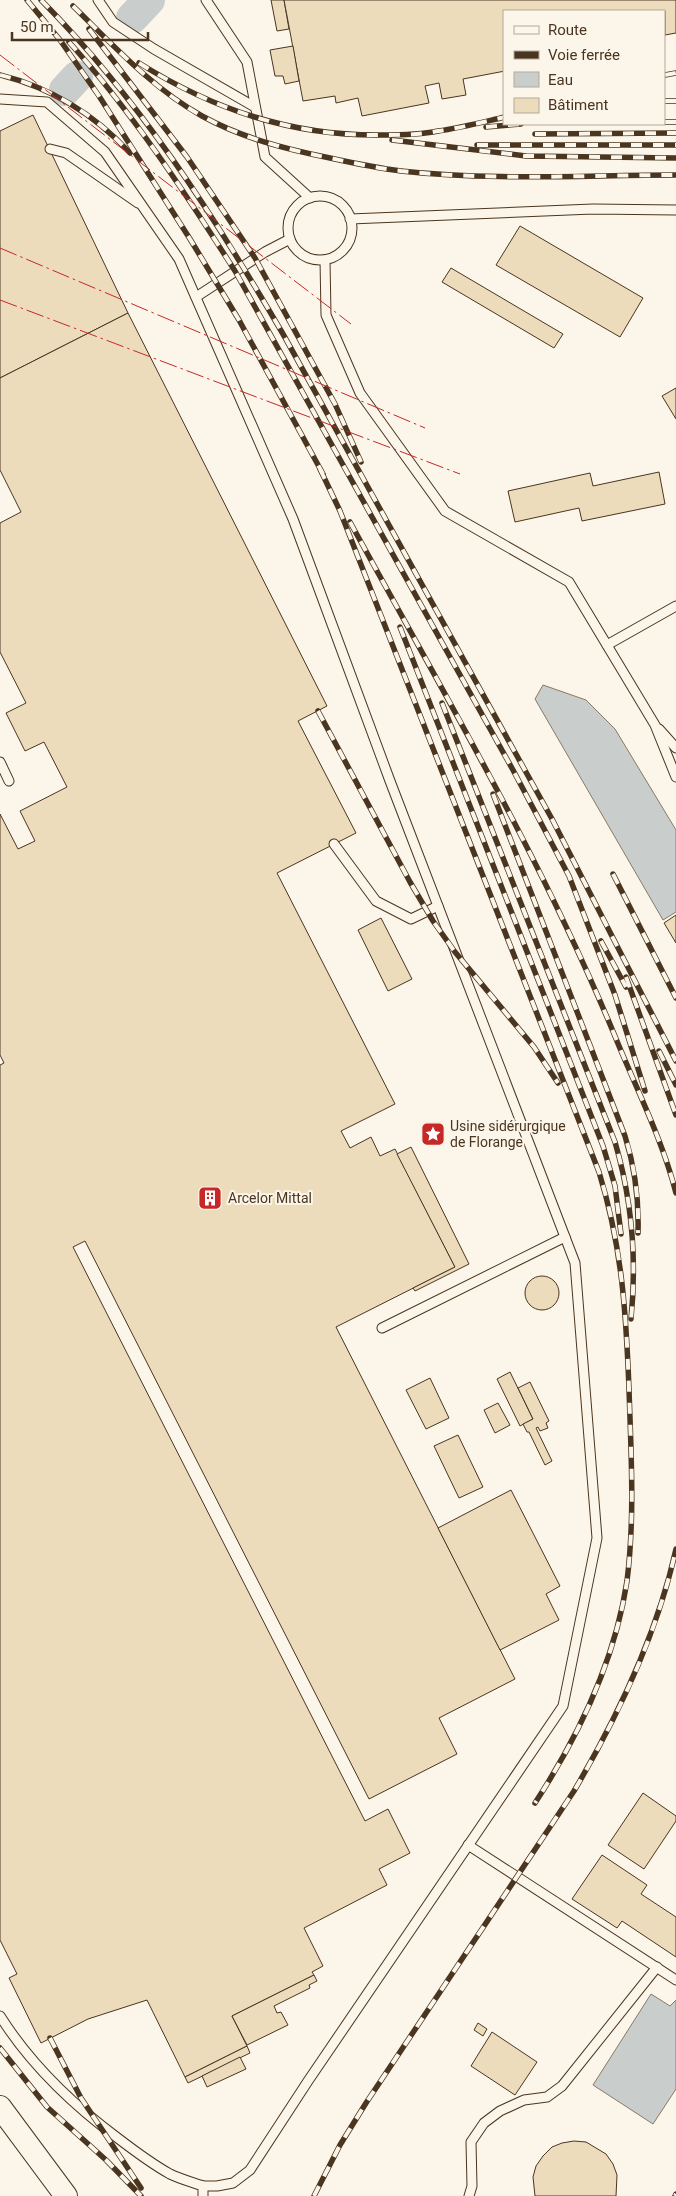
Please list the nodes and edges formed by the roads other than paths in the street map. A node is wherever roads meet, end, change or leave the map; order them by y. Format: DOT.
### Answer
graph roads {
  1 [pos="98,0"];
  2 [pos="206,0"];
  3 [pos="0,99"];
  4 [pos="255,107"];
  5 [pos="50,149"];
  6 [pos="310,198"];
  7 [pos="142,206"];
  8 [pos="676,210"];
  9 [pos="350,219"];
  10 [pos="290,239"];
  11 [pos="325,260"];
  12 [pos="196,297"];
  13 [pos="676,606"];
  14 [pos="607,645"];
  15 [pos="655,725"];
  16 [pos="676,748"];
  17 [pos="0,762"];
  18 [pos="676,777"];
  19 [pos="9,781"];
  20 [pos="334,844"];
  21 [pos="438,906"];
  22 [pos="565,1237"];
  23 [pos="382,1328"];
  24 [pos="468,1846"];
  25 [pos="657,1967"];
  26 [pos="676,1980"];
  27 [pos="0,2016"];
  28 [pos="0,2107"];
  29 [pos="203,2186"];
  30 [pos="66,2196"];
  31 [pos="203,2196"];
  32 [pos="469,2196"];
  1 -- 4 [label="lane"];
  2 -- 4 [label="lane"];
  3 -- 7 [label="lane"];
  4 -- 6 [label="lane"];
  5 -- 7 [label="lane"];
  6 -- 9 [label="lane"];
  6 -- 10 [label="lane"];
  7 -- 12 [label="lane"];
  8 -- 9 [label="lane"];
  9 -- 11 [label="lane"];
  10 -- 11 [label="lane"];
  10 -- 12 [label="lane"];
  11 -- 14 [label="lane"];
  12 -- 21 [label="lane"];
  13 -- 14 [label="lane"];
  14 -- 15 [label="lane"];
  15 -- 16 [label="lane"];
  15 -- 18 [label="lane"];
  17 -- 19 [label="lane"];
  20 -- 21 [label="lane"];
  21 -- 22 [label="lane"];
  22 -- 23 [label="lane"];
  22 -- 24 [label="lane"];
  24 -- 25 [label="lane"];
  24 -- 29 [label="lane"];
  25 -- 26 [label="lane"];
  25 -- 32 [label="lane"];
  27 -- 29 [label="lane"];
  28 -- 30 [label="main road"];
  29 -- 31 [label="lane"];
}
